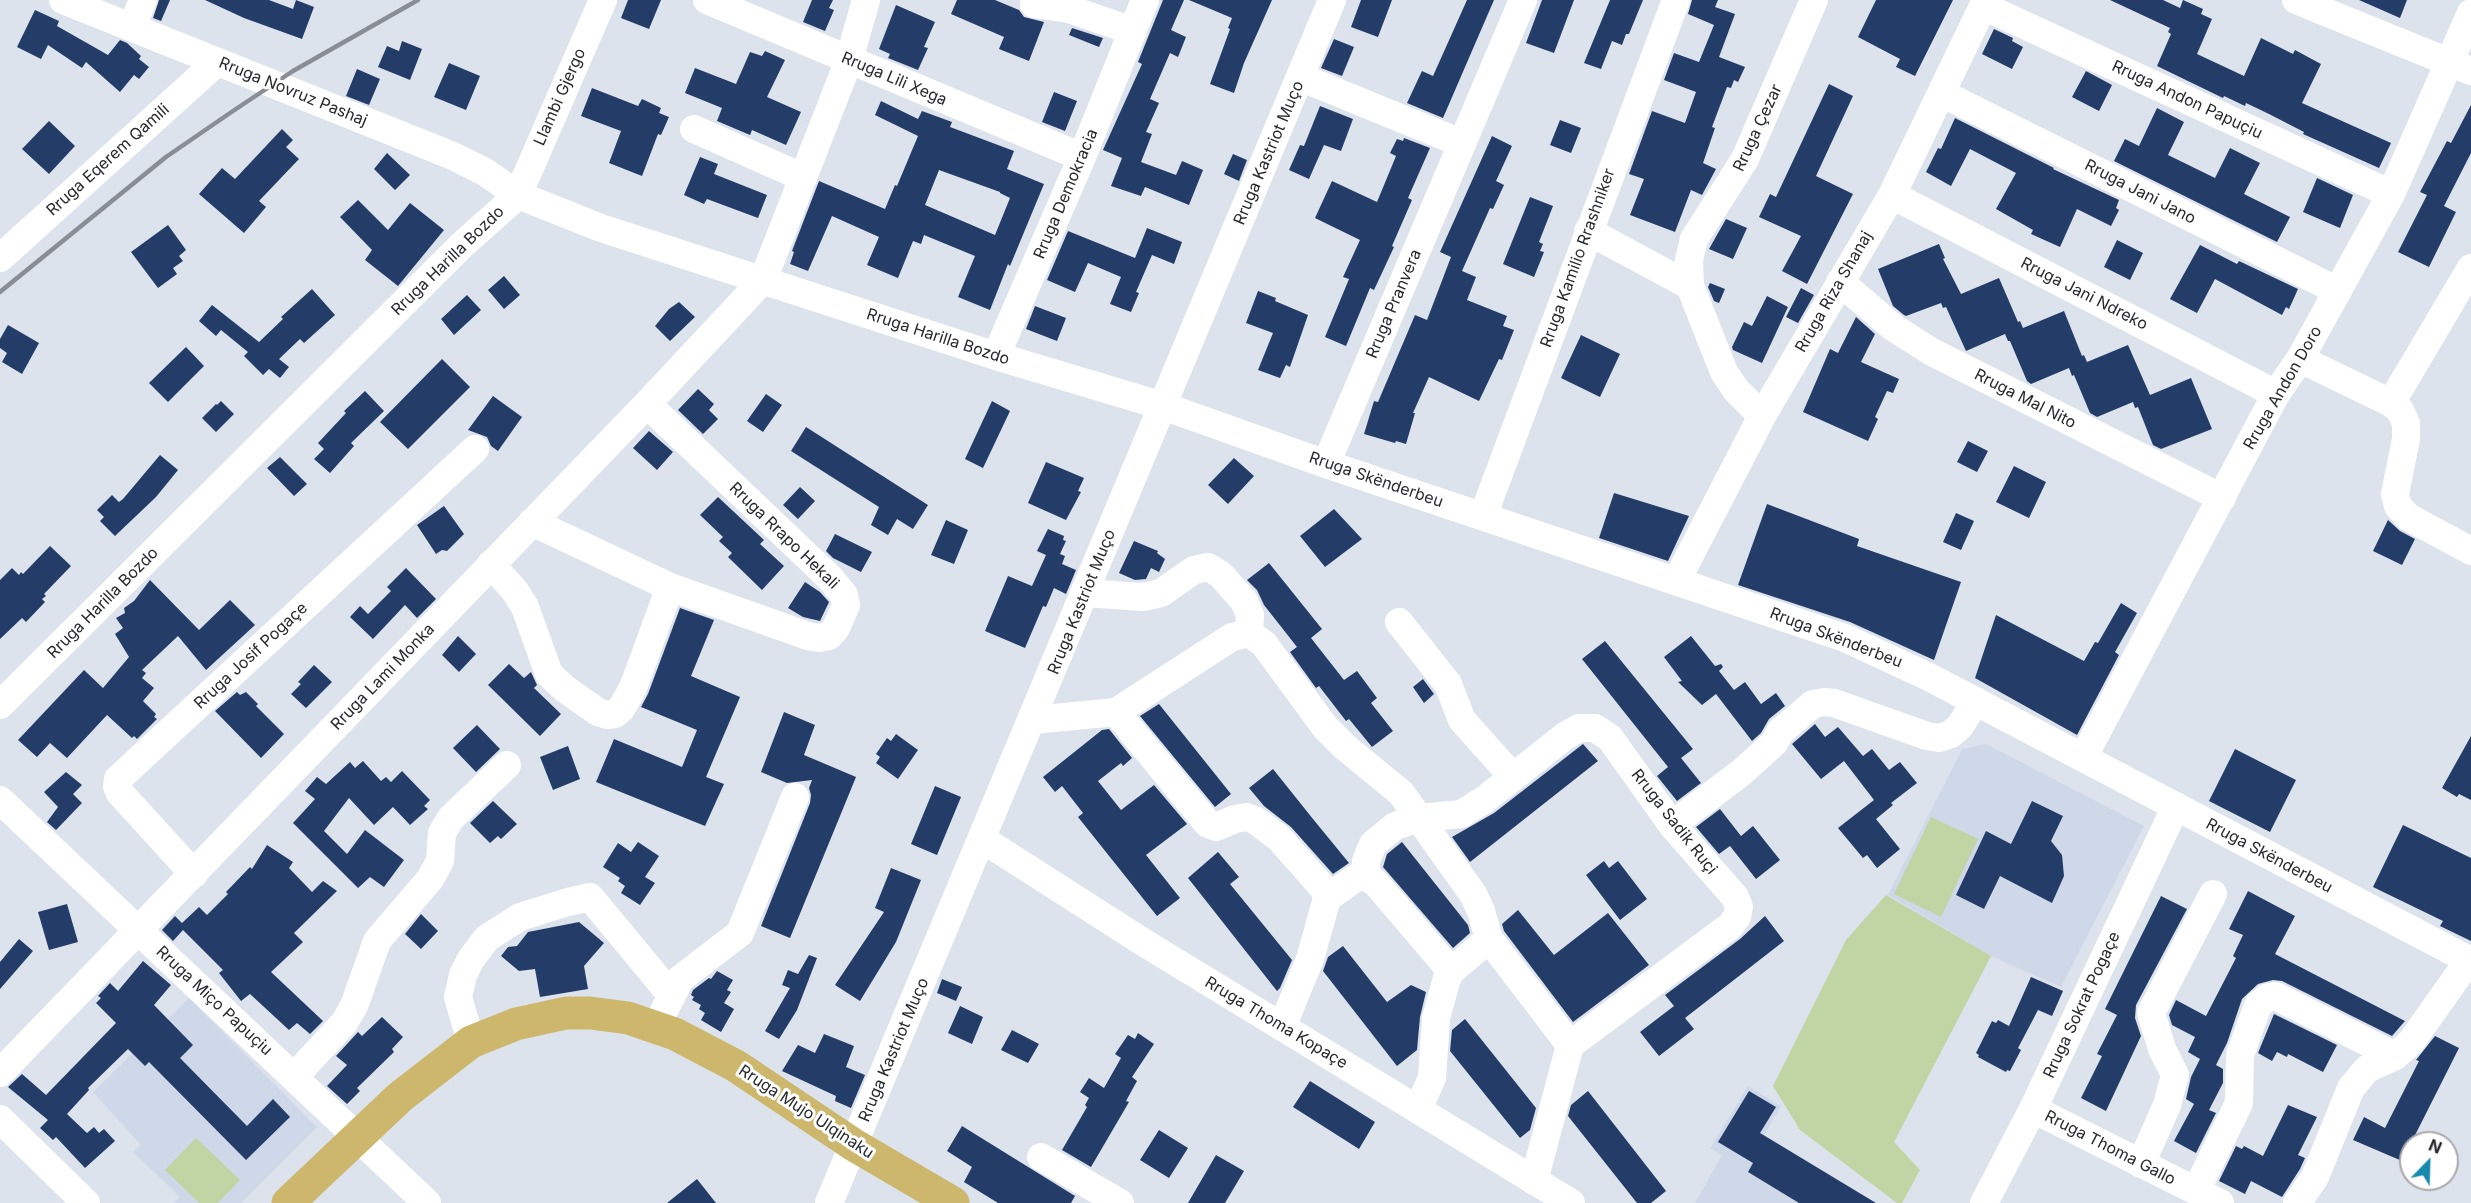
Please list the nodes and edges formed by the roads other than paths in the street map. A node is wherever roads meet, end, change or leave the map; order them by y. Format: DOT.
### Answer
graph roads {
  1 [pos="63,0"];
  2 [pos="143,0"];
  3 [pos="603,0"];
  4 [pos="707,0"];
  5 [pos="866,0"];
  6 [pos="1145,0"];
  7 [pos="1332,0"];
  8 [pos="1522,0"];
  9 [pos="1676,0"];
  10 [pos="1814,0"];
  11 [pos="2296,0"];
  12 [pos="1034,3"];
  13 [pos="1984,3"];
  14 [pos="2471,13"];
  15 [pos="132,27"];
  16 [pos="1133,31"];
  17 [pos="849,60"];
  18 [pos="217,62"];
  19 [pos="2460,66"];
  20 [pos="1300,77"];
  21 [pos="1941,93"];
  22 [pos="694,129"];
  23 [pos="1461,144"];
  24 [pos="1082,157"];
  25 [pos="802,177"];
  26 [pos="2391,194"];
  27 [pos="518,195"];
  28 [pos="1892,195"];
  29 [pos="1588,231"];
  30 [pos="0,258"];
  31 [pos="2471,268"];
  32 [pos="764,280"];
  33 [pos="1840,282"];
  34 [pos="1690,286"];
  35 [pos="2338,291"];
  36 [pos="996,356"];
  37 [pos="2300,359"];
  38 [pos="2276,394"];
  39 [pos="2391,403"];
  40 [pos="647,404"];
  41 [pos="1163,406"];
  42 [pos="1762,416"];
  43 [pos="475,449"];
  44 [pos="1326,464"];
  45 [pos="2222,498"];
  46 [pos="1483,516"];
  47 [pos="532,522"];
  48 [pos="2471,551"];
  49 [pos="491,564"];
  50 [pos="1677,580"];
  51 [pos="670,587"];
  52 [pos="1085,593"];
  53 [pos="1399,622"];
  54 [pos="1249,633"];
  55 [pos="1976,701"];
  56 [pos="0,705"];
  57 [pos="1116,712"];
  58 [pos="1033,720"];
  59 [pos="2083,758"];
  60 [pos="507,765"];
  61 [pos="1513,777"];
  62 [pos="795,797"];
  63 [pos="0,800"];
  64 [pos="2175,806"];
  65 [pos="1419,818"];
  66 [pos="1672,825"];
  67 [pos="982,839"];
  68 [pos="194,874"];
  69 [pos="1367,877"];
  70 [pos="2213,894"];
  71 [pos="1327,898"];
  72 [pos="138,930"];
  73 [pos="1489,939"];
  74 [pos="2470,961"];
  75 [pos="1451,971"];
  76 [pos="672,996"];
  77 [pos="656,1026"];
  78 [pos="1282,1027"];
  79 [pos="471,1042"];
  80 [pos="1570,1045"];
  81 [pos="2395,1056"];
  82 [pos="0,1072"];
  83 [pos="295,1076"];
  84 [pos="1418,1109"];
  85 [pos="2033,1109"];
  86 [pos="0,1119"];
  87 [pos="357,1136"];
  88 [pos="854,1145"];
  89 [pos="1041,1157"];
  90 [pos="2141,1164"];
  91 [pos="1534,1181"];
  92 [pos="2208,1197"];
  93 [pos="82,1202"];
  94 [pos="288,1203"];
  95 [pos="427,1203"];
  96 [pos="830,1203"];
  97 [pos="953,1203"];
  98 [pos="1120,1203"];
  99 [pos="1571,1203"];
  100 [pos="1984,1203"];
  101 [pos="2297,1203"];
  1 -- 15 [label="street, Rruga Novruz Pashaj"];
  2 -- 15 [label="street"];
  3 -- 27 [label="street, Llambi Gjergo"];
  4 -- 17 [label="street, Rruga Lili Xega"];
  5 -- 17 [label="street"];
  6 -- 16 [label="street, Rruga Demokracia"];
  7 -- 20 [label="street, Rruga Kastriot Muço"];
  8 -- 23 [label="street, Rruga Pranvera"];
  9 -- 29 [label="street, Rruga Kamilio Rrashniker"];
  10 -- 34 [label="street, Rruga Çezar"];
  11 -- 19 [label="street"];
  12 -- 16 [label="street"];
  13 -- 21 [label="street, Rruga Riza Shanaj"];
  13 -- 26 [label="street, Rruga Andon Papuçiu"];
  14 -- 19 [label="street, Rruga Andon Doro"];
  15 -- 18 [label="street, Rruga Novruz Pashaj"];
  16 -- 24 [label="street, Rruga Demokracia"];
  17 -- 24 [label="street, Rruga Lili Xega"];
  17 -- 25 [label="street"];
  18 -- 27 [label="street, Rruga Novruz Pashaj"];
  18 -- 30 [label="street, Rruga Eqerem Qamili"];
  19 -- 26 [label="street, Rruga Andon Doro"];
  20 -- 23 [label="street"];
  20 -- 41 [label="street, Rruga Kastriot Muço"];
  21 -- 28 [label="street, Rruga Riza Shanaj"];
  21 -- 35 [label="street, Rruga Jani Jano"];
  22 -- 25 [label="street"];
  23 -- 44 [label="street, Rruga Pranvera"];
  24 -- 36 [label="street, Rruga Demokracia"];
  25 -- 32 [label="street"];
  26 -- 35 [label="street, Rruga Andon Doro"];
  27 -- 32 [label="street, Rruga Harilla Bozdo"];
  27 -- 56 [label="street, Rruga Harilla Bozdo"];
  28 -- 33 [label="street, Rruga Riza Shanaj"];
  28 -- 38 [label="street, Rruga Jani Ndreko"];
  29 -- 34 [label="street"];
  29 -- 46 [label="street, Rruga Kamilio Rrashniker"];
  31 -- 39 [label="street"];
  32 -- 36 [label="street, Rruga Harilla Bozdo"];
  32 -- 40 [label="street, Rruga Lami Monka"];
  33 -- 42 [label="street, Rruga Riza Shanaj"];
  33 -- 45 [label="street, Rruga Mal Nito"];
  34 -- 42 [label="street, Rruga Çezar"];
  35 -- 37 [label="street, Rruga Andon Doro"];
  36 -- 41 [label="street, Rruga Harilla Bozdo"];
  37 -- 38 [label="street, Rruga Andon Doro"];
  37 -- 39 [label="street"];
  38 -- 45 [label="street, Rruga Andon Doro"];
  39 -- 48 [label="street"];
  40 -- 47 [label="street, Rruga Lami Monka"];
  40 -- 51 [label="street, Rruga Rrapo Hekali"];
  41 -- 44 [label="street, Rruga Skënderbeu"];
  41 -- 52 [label="street, Rruga Kastriot Muço"];
  42 -- 50 [label="street, Rruga Riza Shanaj"];
  43 -- 68 [label="street, Rruga Josif Pogaçe"];
  44 -- 46 [label="street, Rruga Skënderbeu"];
  45 -- 59 [label="street, Rruga Andon Doro"];
  46 -- 50 [label="street, Rruga Skënderbeu"];
  47 -- 49 [label="street, Rruga Lami Monka"];
  47 -- 51 [label="street, Rruga Rrapo Hekali"];
  49 -- 51 [label="street"];
  49 -- 68 [label="street, Rruga Lami Monka"];
  50 -- 55 [label="street, Rruga Skënderbeu"];
  52 -- 54 [label="street"];
  52 -- 58 [label="street, Rruga Kastriot Muço"];
  53 -- 61 [label="street"];
  54 -- 57 [label="street"];
  54 -- 65 [label="street"];
  55 -- 59 [label="street, Rruga Skënderbeu"];
  55 -- 66 [label="street"];
  57 -- 58 [label="street"];
  57 -- 71 [label="street"];
  58 -- 67 [label="street, Rruga Kastriot Muço"];
  59 -- 64 [label="street, Rruga Skënderbeu"];
  60 -- 83 [label="street"];
  61 -- 65 [label="street, Rruga Sadik Ruçi"];
  61 -- 66 [label="street, Rruga Sadik Ruçi"];
  62 -- 76 [label="street"];
  63 -- 72 [label="street, Rruga Miço Papuçiu"];
  64 -- 74 [label="street, Rruga Skënderbeu"];
  64 -- 85 [label="street, Rruga Sokrat Pogaçe"];
  65 -- 69 [label="street, Rruga Sadik Ruçi"];
  65 -- 73 [label="street"];
  66 -- 80 [label="street, Rruga Sadik Ruçi"];
  67 -- 78 [label="street, Rruga Thoma Kopaçe"];
  67 -- 88 [label="street, Rruga Kastriot Muço"];
  68 -- 72 [label="street, Rruga Lami Monka"];
  69 -- 71 [label="street"];
  69 -- 75 [label="street"];
  70 -- 90 [label="street"];
  71 -- 78 [label="street"];
  72 -- 82 [label="street, Rruga Lami Monka"];
  72 -- 83 [label="street, Rruga Miço Papuçiu"];
  73 -- 75 [label="street"];
  73 -- 80 [label="street"];
  74 -- 81 [label="street, Rruga Skënderbeu"];
  75 -- 84 [label="street"];
  76 -- 77 [label="street"];
  76 -- 79 [label="street"];
  77 -- 79 [label="main road, Rruga Mujo Ulqinaku"];
  77 -- 88 [label="main road, Rruga Mujo Ulqinaku"];
  78 -- 84 [label="street, Rruga Thoma Kopaçe"];
  79 -- 87 [label="main road, Rruga Mujo Ulqinaku"];
  80 -- 91 [label="street"];
  81 -- 92 [label="street"];
  81 -- 101 [label="street, Rruga Skënderbeu"];
  83 -- 87 [label="street, Rruga Miço Papuçiu"];
  84 -- 91 [label="street, Rruga Thoma Kopaçe"];
  85 -- 90 [label="street, Rruga Thoma Gallo"];
  85 -- 100 [label="street, Rruga Sokrat Pogaçe"];
  86 -- 93 [label="street"];
  87 -- 94 [label="main road, Rruga Mujo Ulqinaku"];
  87 -- 95 [label="street, Rruga Miço Papuçiu"];
  88 -- 96 [label="street, Rruga Kastriot Muço"];
  88 -- 97 [label="main road, Rruga Mujo Ulqinaku"];
  89 -- 98 [label="street"];
  90 -- 92 [label="street, Rruga Thoma Gallo"];
  91 -- 99 [label="street, Rruga Thoma Kopaçe"];
}
